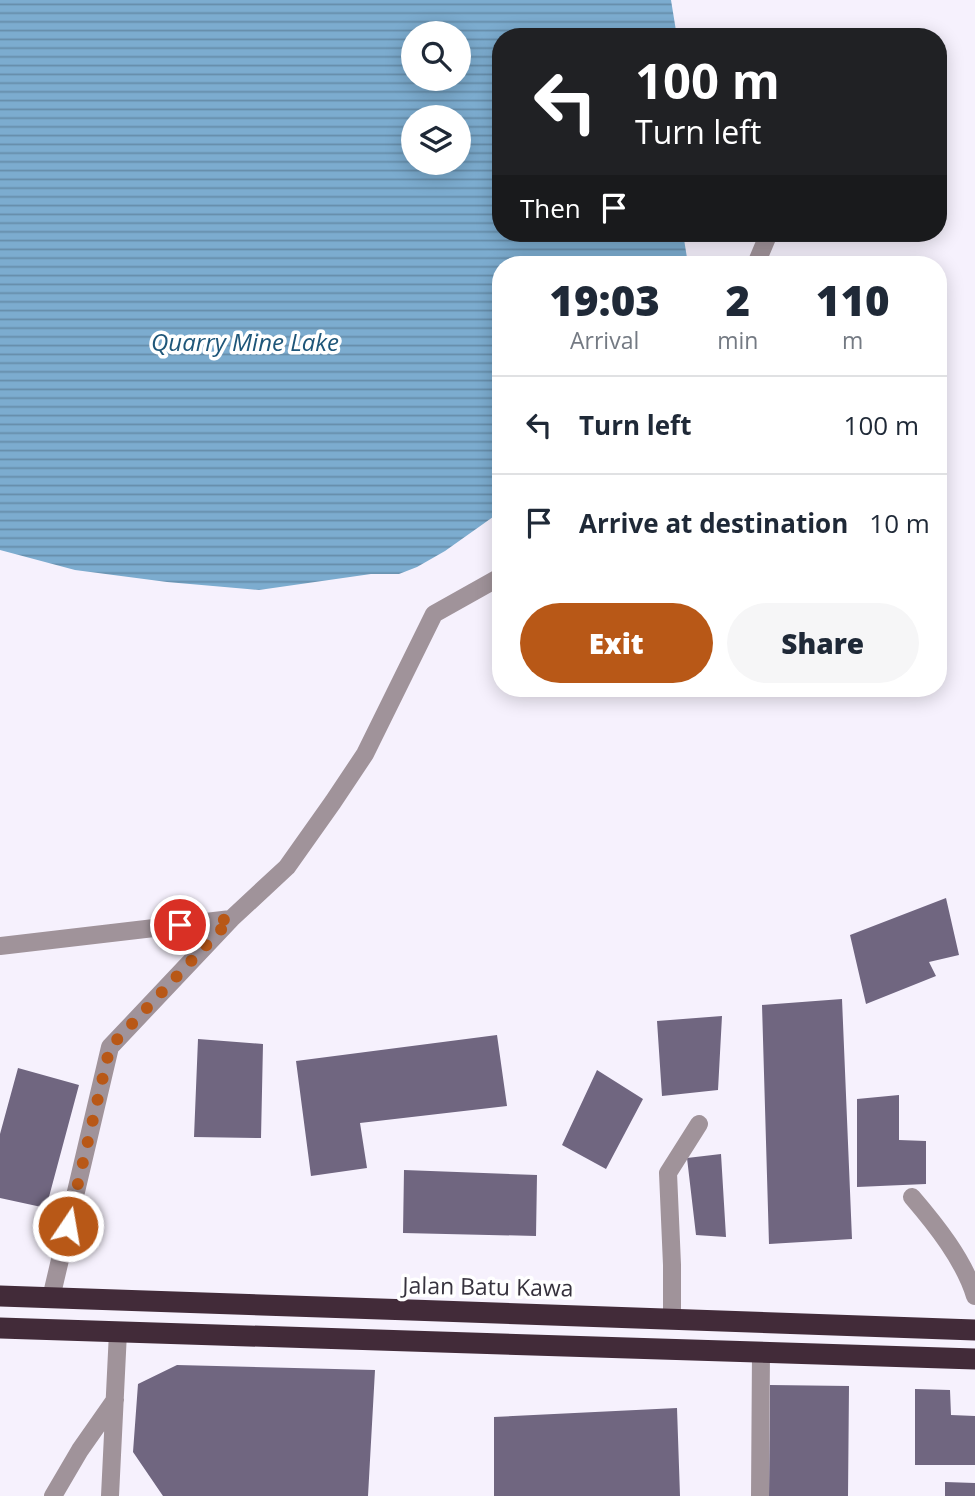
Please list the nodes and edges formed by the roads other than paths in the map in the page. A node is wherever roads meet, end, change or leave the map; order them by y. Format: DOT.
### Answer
graph roads {
  1 [pos="492,581"];
  2 [pos="231,919"];
  3 [pos="0,946"];
  4 [pos="699,1124"];
  5 [pos="912,1198"];
  6 [pos="0,1296"];
  7 [pos="975,1296"];
  8 [pos="51,1298"];
  9 [pos="672,1318"];
  10 [pos="0,1328"];
  11 [pos="975,1330"];
  12 [pos="117,1332"];
  13 [pos="761,1352"];
  14 [pos="975,1359"];
  15 [pos="115,1400"];
  16 [pos="53,1496"];
  17 [pos="110,1496"];
  18 [pos="760,1496"];
  1 -- 2 [label="street"];
  2 -- 3 [label="street"];
  2 -- 8 [label="street"];
  4 -- 9 [label="street"];
  5 -- 7 [label="street"];
  6 -- 8 [label="highway, Jalan Batu Kawa"];
  8 -- 9 [label="highway, Jalan Batu Kawa"];
  9 -- 11 [label="highway, Jalan Batu Kawa"];
  10 -- 12 [label="highway"];
  12 -- 13 [label="highway"];
  12 -- 15 [label="street"];
  13 -- 14 [label="highway"];
  13 -- 18 [label="street"];
  15 -- 16 [label="street"];
  15 -- 17 [label="street"];
}
